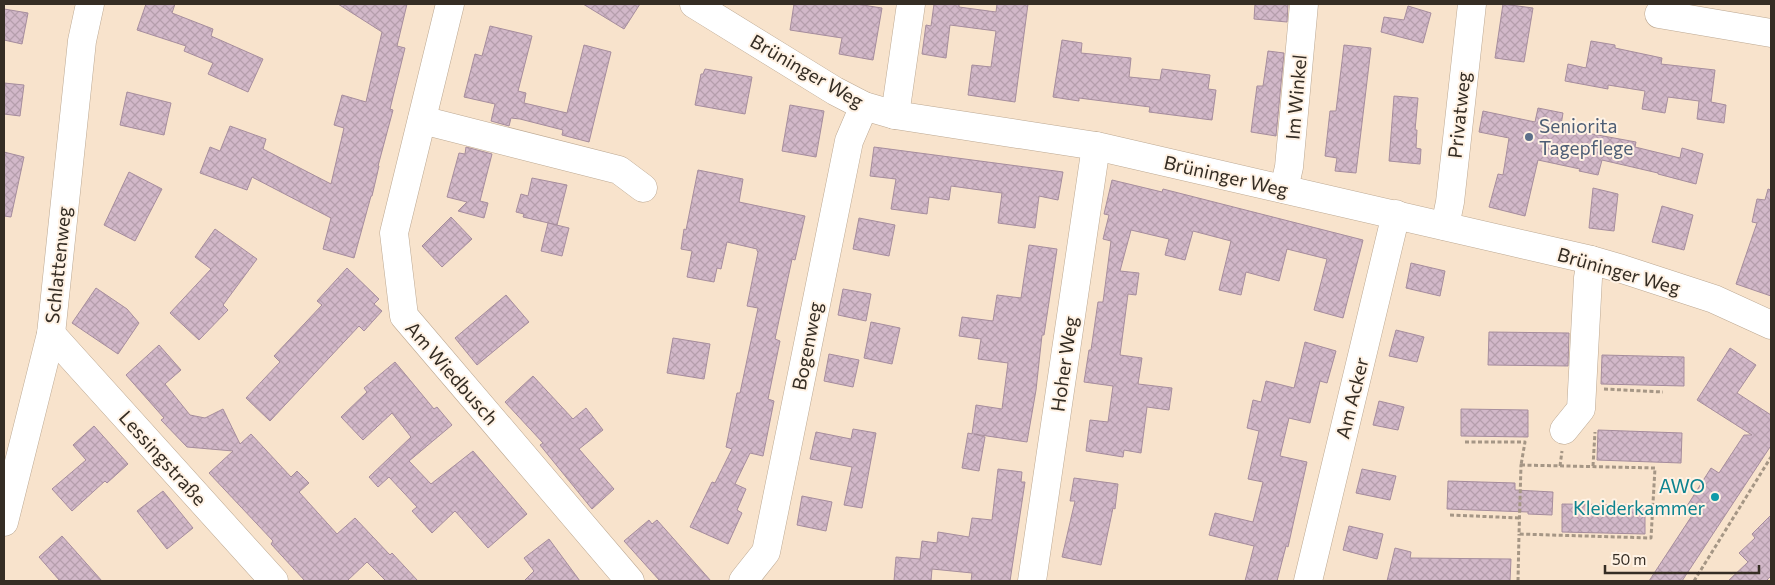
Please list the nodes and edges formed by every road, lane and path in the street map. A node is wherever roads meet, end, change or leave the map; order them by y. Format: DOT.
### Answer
graph roads {
  1 [pos="90,4"];
  2 [pos="450,4"];
  3 [pos="694,4"];
  4 [pos="911,4"];
  5 [pos="1304,4"];
  6 [pos="1472,4"];
  7 [pos="1659,14"];
  8 [pos="1771,33"];
  9 [pos="864,106"];
  10 [pos="895,115"];
  11 [pos="422,120"];
  12 [pos="1096,146"];
  13 [pos="643,188"];
  14 [pos="1284,190"];
  15 [pos="1396,214"];
  16 [pos="1445,226"];
  17 [pos="1591,260"];
  18 [pos="1771,325"];
  19 [pos="51,334"];
  20 [pos="1596,389"];
  21 [pos="1663,392"];
  22 [pos="1595,428"];
  23 [pos="1564,430"];
  24 [pos="1465,442"];
  25 [pos="1771,457"];
  26 [pos="1521,465"];
  27 [pos="1593,466"];
  28 [pos="1450,515"];
  29 [pos="1520,518"];
  30 [pos="4,522"];
  31 [pos="1519,534"];
  32 [pos="274,581"];
  33 [pos="630,581"];
  34 [pos="743,581"];
  35 [pos="1032,581"];
  36 [pos="1308,581"];
  37 [pos="1518,581"];
  38 [pos="1694,581"];
  1 -- 19 [label="street, Schlattenweg"];
  2 -- 11 [label="street, Am Wiedbusch"];
  3 -- 9 [label="street, Brüninger Weg"];
  4 -- 10 [label="street"];
  5 -- 14 [label="street, Im Winkel"];
  6 -- 16 [label="street, Privatweg"];
  7 -- 8 [label="street"];
  9 -- 10 [label="street, Brüninger Weg"];
  9 -- 34 [label="street, Bogenweg"];
  10 -- 12 [label="street, Brüninger Weg"];
  11 -- 13 [label="street"];
  11 -- 33 [label="street, Am Wiedbusch"];
  12 -- 14 [label="street, Brüninger Weg"];
  12 -- 35 [label="street, Hoher Weg"];
  14 -- 15 [label="street, Brüninger Weg"];
  15 -- 16 [label="street, Brüninger Weg"];
  15 -- 36 [label="street, Am Acker"];
  16 -- 17 [label="street, Brüninger Weg"];
  17 -- 18 [label="street, Brüninger Weg"];
  17 -- 23 [label="street"];
  19 -- 30 [label="street, Schlattenweg"];
  19 -- 32 [label="street, Lessingstraße"];
  20 -- 21 [label="path"];
  22 -- 27 [label="path"];
  24 -- 26 [label="path"];
  25 -- 38 [label="path"];
  26 -- 27 [label="path"];
  26 -- 29 [label="path"];
  27 -- 31 [label="path"];
  28 -- 29 [label="path"];
  29 -- 31 [label="path"];
  31 -- 37 [label="path"];
}
